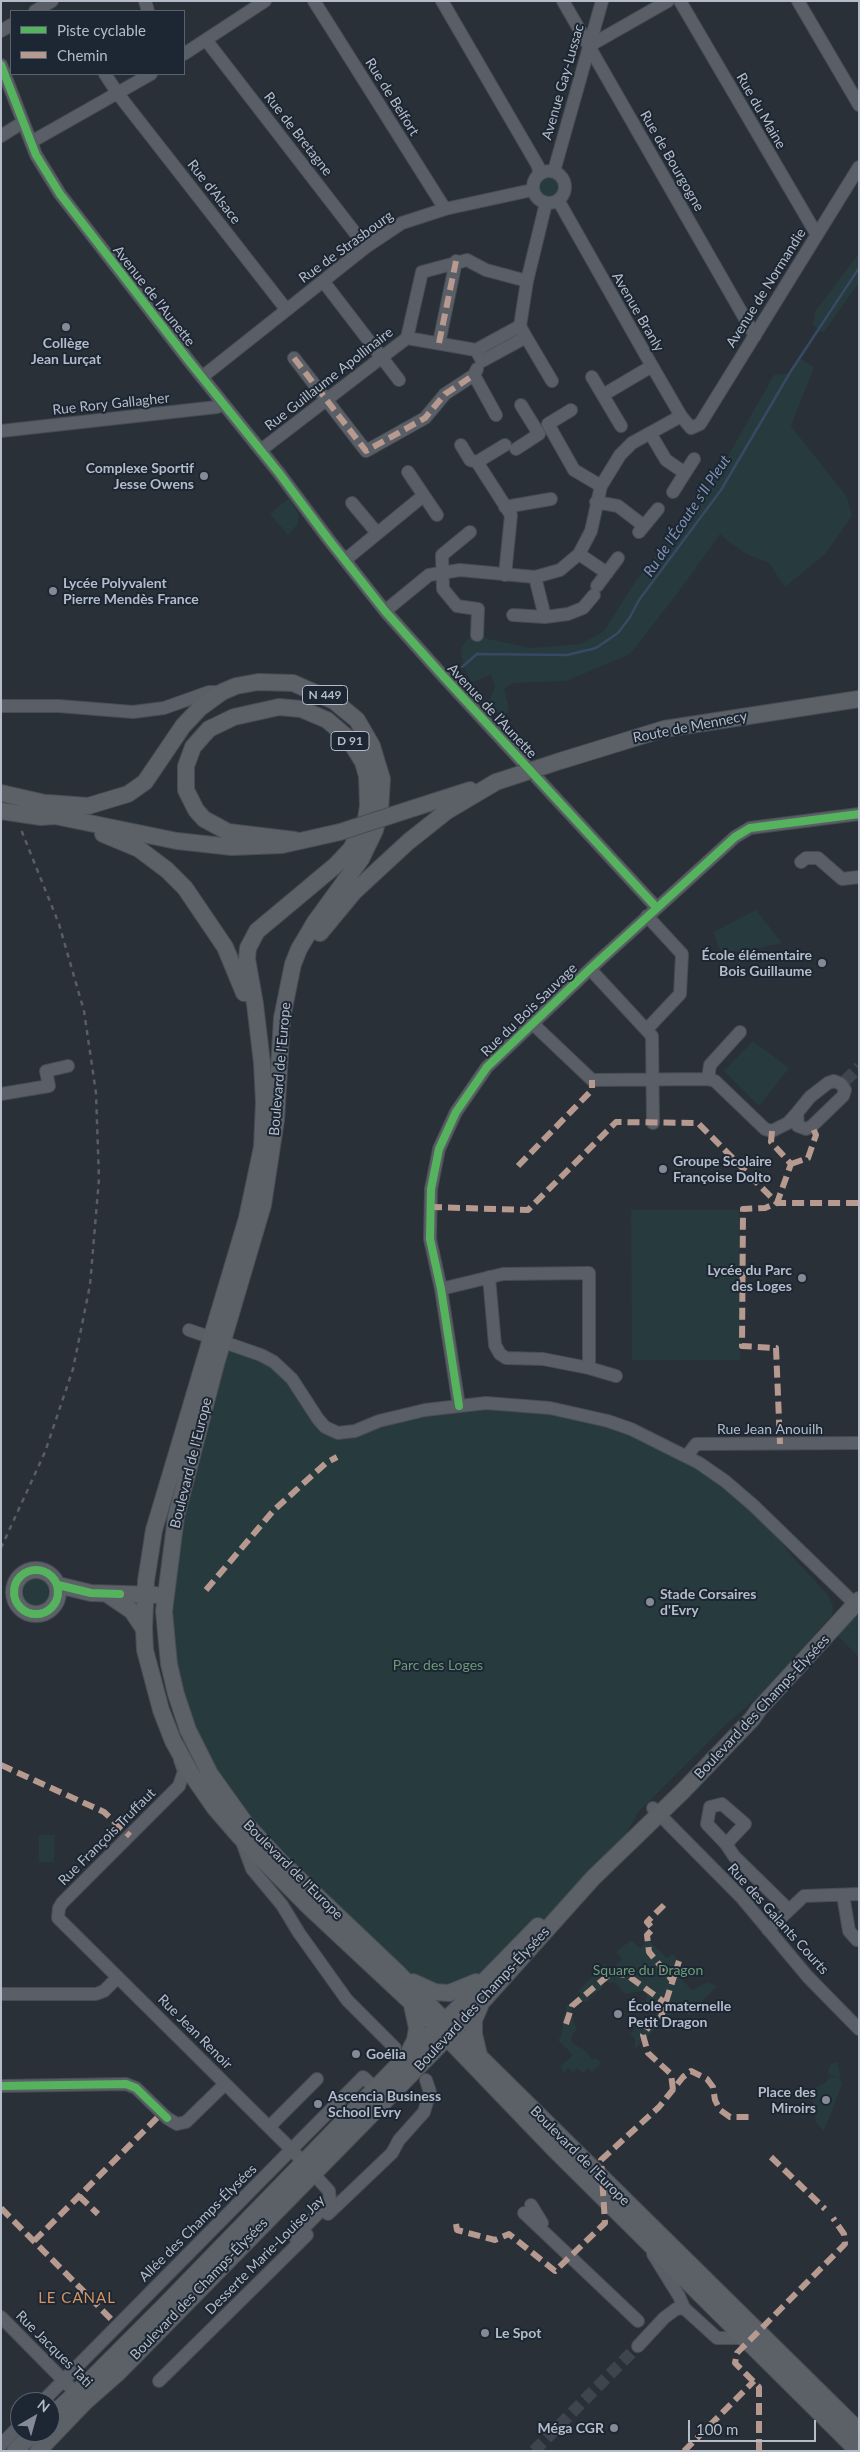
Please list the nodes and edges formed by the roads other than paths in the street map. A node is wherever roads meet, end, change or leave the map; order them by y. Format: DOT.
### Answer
graph roads {
  1 [pos="265,1"];
  2 [pos="314,1"];
  3 [pos="442,1"];
  4 [pos="563,1"];
  5 [pos="602,1"];
  6 [pos="668,1"];
  7 [pos="680,1"];
  8 [pos="798,1"];
  9 [pos="206,40"];
  10 [pos="589,46"];
  11 [pos="185,53"];
  12 [pos="1,65"];
  13 [pos="106,75"];
  14 [pos="149,75"];
  15 [pos="118,94"];
  16 [pos="859,105"];
  17 [pos="17,126"];
  18 [pos="1,136"];
  19 [pos="31,142"];
  20 [pos="859,167"];
  21 [pos="554,171"];
  22 [pos="539,173"];
  23 [pos="532,190"];
  24 [pos="552,202"];
  25 [pos="445,209"];
  26 [pos="817,235"];
  27 [pos="366,247"];
  28 [pos="456,262"];
  29 [pos="322,281"];
  30 [pos="527,281"];
  31 [pos="286,309"];
  32 [pos="523,332"];
  33 [pos="755,336"];
  34 [pos="407,338"];
  35 [pos="439,343"];
  36 [pos="479,356"];
  37 [pos="294,358"];
  38 [pos="382,358"];
  39 [pos="652,366"];
  40 [pos="474,375"];
  41 [pos="202,377"];
  42 [pos="592,378"];
  43 [pos="399,380"];
  44 [pos="552,381"];
  45 [pos="603,395"];
  46 [pos="326,400"];
  47 [pos="223,404"];
  48 [pos="521,405"];
  49 [pos="571,410"];
  50 [pos="496,415"];
  51 [pos="681,416"];
  52 [pos="548,424"];
  53 [pos="621,426"];
  54 [pos="1,431"];
  55 [pos="650,433"];
  56 [pos="539,434"];
  57 [pos="461,445"];
  58 [pos="261,450"];
  59 [pos="694,459"];
  60 [pos="477,462"];
  61 [pos="408,472"];
  62 [pos="685,473"];
  63 [pos="601,486"];
  64 [pos="673,492"];
  65 [pos="423,496"];
  66 [pos="551,500"];
  67 [pos="596,502"];
  68 [pos="352,503"];
  69 [pos="506,507"];
  70 [pos="658,510"];
  71 [pos="438,515"];
  72 [pos="317,524"];
  73 [pos="470,532"];
  74 [pos="377,533"];
  75 [pos="580,554"];
  76 [pos="618,558"];
  77 [pos="344,560"];
  78 [pos="443,572"];
  79 [pos="607,573"];
  80 [pos="505,575"];
  81 [pos="535,577"];
  82 [pos="385,610"];
  83 [pos="513,615"];
  84 [pos="545,617"];
  85 [pos="476,635"];
  86 [pos="222,692"];
  87 [pos="859,699"];
  88 [pos="1,706"];
  89 [pos="496,782"];
  90 [pos="1,793"];
  91 [pos="44,810"];
  92 [pos="1,811"];
  93 [pos="859,814"];
  94 [pos="286,842"];
  95 [pos="801,862"];
  96 [pos="859,877"];
  97 [pos="652,912"];
  98 [pos="590,968"];
  99 [pos="290,979"];
  100 [pos="533,1024"];
  101 [pos="256,1027"];
  102 [pos="647,1028"];
  103 [pos="740,1032"];
  104 [pos="68,1066"];
  105 [pos="708,1078"];
  106 [pos="652,1080"];
  107 [pos="1,1094"];
  108 [pos="653,1123"];
  109 [pos="793,1125"];
  110 [pos="489,1277"];
  111 [pos="441,1289"];
  112 [pos="189,1330"];
  113 [pos="217,1339"];
  114 [pos="589,1368"];
  115 [pos="616,1376"];
  116 [pos="459,1406"];
  117 [pos="859,1443"];
  118 [pos="687,1456"];
  119 [pos="148,1564"];
  120 [pos="58,1585"];
  121 [pos="8,1592"];
  122 [pos="106,1594"];
  123 [pos="145,1595"];
  124 [pos="166,1595"];
  125 [pos="857,1603"];
  126 [pos="55,1604"];
  127 [pos="144,1629"];
  128 [pos="173,1741"];
  129 [pos="180,1786"];
  130 [pos="214,1807"];
  131 [pos="656,1811"];
  132 [pos="240,1837"];
  133 [pos="726,1844"];
  134 [pos="859,1894"];
  135 [pos="844,1895"];
  136 [pos="282,1905"];
  137 [pos="308,1906"];
  138 [pos="789,1910"];
  139 [pos="58,1912"];
  140 [pos="768,1930"];
  141 [pos="857,1940"];
  142 [pos="398,1973"];
  143 [pos="117,1978"];
  144 [pos="483,1981"];
  145 [pos="1,1994"];
  146 [pos="481,2003"];
  147 [pos="412,2005"];
  148 [pos="445,2029"];
  149 [pos="859,2029"];
  150 [pos="401,2052"];
  151 [pos="427,2059"];
  152 [pos="474,2059"];
  153 [pos="317,2079"];
  154 [pos="426,2080"];
  155 [pos="225,2084"];
  156 [pos="1,2086"];
  157 [pos="376,2089"];
  158 [pos="269,2127"];
  159 [pos="292,2150"];
  160 [pos="309,2168"];
  161 [pos="297,2189"];
  162 [pos="528,2209"];
  163 [pos="294,2243"];
  164 [pos="682,2275"];
  165 [pos="684,2308"];
  166 [pos="1,2317"];
  167 [pos="744,2338"];
  168 [pos="64,2379"];
  169 [pos="159,2381"];
  170 [pos="52,2392"];
  171 [pos="81,2397"];
  172 [pos="60,2411"];
  173 [pos="859,2431"];
  174 [pos="10,2436"];
  175 [pos="24,2442"];
  176 [pos="1,2446"];
  177 [pos="3,2451"];
  178 [pos="15,2451"];
  179 [pos="38,2451"];
  180 [pos="858,2451"];
  1 -- 9 [label="street"];
  2 -- 25 [label="street, Rue de Belfort"];
  3 -- 22 [label="street"];
  4 -- 10 [label="street, Rue de Bourgogne"];
  5 -- 10 [label="street, Avenue Gay-Lussac"];
  6 -- 10 [label="street"];
  7 -- 26 [label="street, Rue du Maine"];
  8 -- 16 [label="street"];
  9 -- 11 [label="street"];
  9 -- 27 [label="street, Rue de Bretagne"];
  10 -- 21 [label="street, Avenue Gay-Lussac"];
  10 -- 33 [label="street, Rue de Bourgogne"];
  12 -- 19 [label="street, Avenue de l'Aunette"];
  13 -- 15 [label="street, Rue d'Alsace"];
  14 -- 15 [label="street"];
  15 -- 19 [label="street"];
  15 -- 31 [label="street, Rue d'Alsace"];
  17 -- 18 [label="street"];
  19 -- 41 [label="street, Avenue de l'Aunette"];
  20 -- 26 [label="street, Avenue de Normandie"];
  21 -- 22 [label="street"];
  21 -- 24 [label="street"];
  22 -- 23 [label="street"];
  23 -- 24 [label="street"];
  23 -- 25 [label="street, Rue de Strasbourg"];
  24 -- 30 [label="street"];
  24 -- 39 [label="street, Avenue Branly"];
  25 -- 27 [label="street, Rue de Strasbourg"];
  26 -- 33 [label="street, Avenue de Normandie"];
  27 -- 29 [label="street, Rue de Strasbourg"];
  28 -- 30 [label="street"];
  28 -- 34 [label="street"];
  28 -- 35 [label="street"];
  29 -- 31 [label="street, Rue de Strasbourg"];
  29 -- 38 [label="street"];
  30 -- 32 [label="street"];
  31 -- 41 [label="street, Rue de Strasbourg"];
  32 -- 36 [label="street"];
  32 -- 44 [label="street"];
  33 -- 51 [label="street, Avenue de Normandie"];
  34 -- 35 [label="street, Rue Guillaume Apollinaire"];
  34 -- 38 [label="street, Rue Guillaume Apollinaire"];
  35 -- 36 [label="street, Rue Guillaume Apollinaire"];
  36 -- 40 [label="street"];
  37 -- 46 [label="street"];
  38 -- 43 [label="street"];
  38 -- 46 [label="street, Rue Guillaume Apollinaire"];
  39 -- 45 [label="street"];
  39 -- 51 [label="street, Avenue Branly"];
  40 -- 46 [label="street"];
  40 -- 50 [label="street"];
  41 -- 47 [label="street, Avenue de l'Aunette"];
  42 -- 45 [label="street"];
  45 -- 53 [label="street"];
  46 -- 58 [label="street, Rue Guillaume Apollinaire"];
  47 -- 54 [label="street, Rue Rory Gallagher"];
  47 -- 58 [label="street, Avenue de l'Aunette"];
  48 -- 56 [label="street"];
  49 -- 52 [label="street"];
  51 -- 55 [label="street"];
  52 -- 56 [label="street"];
  52 -- 63 [label="street"];
  55 -- 62 [label="street"];
  55 -- 63 [label="street"];
  56 -- 60 [label="street"];
  57 -- 60 [label="street"];
  58 -- 72 [label="street, Avenue de l'Aunette"];
  59 -- 62 [label="street"];
  60 -- 69 [label="street"];
  61 -- 65 [label="street"];
  62 -- 64 [label="street"];
  63 -- 67 [label="street"];
  65 -- 71 [label="street"];
  65 -- 74 [label="street"];
  66 -- 69 [label="street"];
  67 -- 70 [label="street"];
  67 -- 75 [label="street"];
  68 -- 74 [label="street"];
  69 -- 80 [label="street"];
  72 -- 77 [label="street, Avenue de l’Aunette"];
  73 -- 78 [label="street"];
  74 -- 77 [label="street"];
  75 -- 79 [label="street"];
  75 -- 81 [label="street"];
  76 -- 79 [label="street"];
  77 -- 82 [label="street, Avenue de l’Aunette"];
  78 -- 80 [label="street"];
  78 -- 82 [label="street"];
  78 -- 85 [label="street"];
  79 -- 84 [label="street"];
  80 -- 81 [label="street"];
  81 -- 84 [label="street"];
  82 -- 97 [label="street, Avenue de l’Aunette"];
  83 -- 84 [label="street"];
  86 -- 88 [label="street"];
  86 -- 91 [label="main road, N 449"];
  86 -- 99 [label="main road, N 449"];
  87 -- 89 [label="main road, Route de Mennecy / D 91, bridge"];
  89 -- 94 [label="main road, D 91, bridge"];
  89 -- 99 [label="main road, D 91"];
  90 -- 91 [label="main road, N 449"];
  91 -- 92 [label="main road, N 449"];
  91 -- 94 [label="main road"];
  91 -- 101 [label="main road, N 449"];
  93 -- 97 [label="street, Rue du Bois Sauvage"];
  94 -- 101 [label="main road, D 91"];
  95 -- 96 [label="street"];
  97 -- 98 [label="street, Rue du Bois Sauvage"];
  97 -- 102 [label="street, Avenue de l’Aunette"];
  98 -- 100 [label="street, Rue du Bois Sauvage"];
  98 -- 102 [label="street"];
  99 -- 113 [label="main road, Boulevard de l'Europe / D 91"];
  100 -- 106 [label="street"];
  100 -- 111 [label="street, Rue du Bois Sauvage"];
  101 -- 113 [label="main road, Boulevard de l'Europe / D 91"];
  102 -- 106 [label="street"];
  103 -- 105 [label="street"];
  104 -- 107 [label="street"];
  105 -- 106 [label="street"];
  105 -- 109 [label="street"];
  106 -- 108 [label="street"];
  109 -- 109 [label="street"];
  110 -- 111 [label="street"];
  110 -- 114 [label="street"];
  110 -- 114 [label="street"];
  111 -- 116 [label="street, Rue du Bois Sauvage"];
  112 -- 113 [label="street"];
  113 -- 116 [label="street"];
  113 -- 119 [label="main road, Boulevard de l'Europe / D 91"];
  113 -- 124 [label="main road, Boulevard de l'Europe / D 91"];
  114 -- 115 [label="street"];
  116 -- 118 [label="street"];
  117 -- 118 [label="street, Rue Jean Anouilh"];
  118 -- 125 [label="street"];
  119 -- 122 [label="main road"];
  119 -- 123 [label="main road, Boulevard de l'Europe / D 91"];
  120 -- 121 [label="main road"];
  120 -- 122 [label="main road"];
  120 -- 126 [label="main road"];
  121 -- 126 [label="main road"];
  122 -- 123 [label="main road"];
  122 -- 126 [label="main road"];
  122 -- 127 [label="main road"];
  123 -- 124 [label="main road"];
  123 -- 127 [label="main road, Boulevard de l'Europe / D 91"];
  124 -- 142 [label="main road, Boulevard de l'Europe / D 91"];
  125 -- 131 [label="main road, Boulevard des Champs-Élysées"];
  127 -- 128 [label="main road, Boulevard de l'Europe / D 91"];
  128 -- 129 [label="street"];
  128 -- 130 [label="main road, Boulevard de l'Europe / D 91"];
  129 -- 130 [label="street"];
  129 -- 139 [label="street, Rue François Truffaut"];
  130 -- 132 [label="main road, Boulevard de l'Europe / D 91"];
  131 -- 140 [label="street, Rue des Galants Courts"];
  131 -- 144 [label="main road, Boulevard des Champs-Élysées"];
  131 -- 146 [label="main road, Boulevard des Champs-Élysées"];
  132 -- 136 [label="street"];
  132 -- 137 [label="main road, Boulevard de l'Europe / D 91"];
  133 -- 138 [label="street"];
  134 -- 135 [label="street"];
  135 -- 138 [label="street"];
  135 -- 141 [label="street"];
  136 -- 137 [label="street"];
  136 -- 150 [label="street"];
  137 -- 147 [label="main road, Boulevard de l'Europe / D 91"];
  138 -- 140 [label="street"];
  139 -- 143 [label="street, Rue Jean Renoir"];
  140 -- 149 [label="street, Rue des Galants Courts"];
  142 -- 144 [label="main road"];
  142 -- 148 [label="main road, Boulevard de l'Europe / D 91"];
  143 -- 145 [label="street"];
  143 -- 155 [label="street, Rue Jean Renoir"];
  144 -- 148 [label="main road, Boulevard des Champs-Élysées"];
  146 -- 148 [label="main road, Boulevard des Champs-Élysées"];
  146 -- 152 [label="main road"];
  147 -- 148 [label="main road, Boulevard de l'Europe / D 91"];
  147 -- 150 [label="main road"];
  148 -- 150 [label="main road, Boulevard des Champs-Élysées"];
  148 -- 151 [label="main road, Boulevard des Champs-Élysées"];
  148 -- 152 [label="main road, Boulevard de l'Europe / D 91"];
  150 -- 157 [label="main road, Boulevard des Champs-Élysées"];
  151 -- 152 [label="main road"];
  151 -- 160 [label="main road, Boulevard des Champs-Élysées"];
  152 -- 164 [label="main road, Boulevard de l'Europe / D 91"];
  152 -- 164 [label="main road, Boulevard de l'Europe / D 91"];
  153 -- 158 [label="street"];
  154 -- 163 [label="street, Desserte Marie-Louise Jay"];
  155 -- 156 [label="street"];
  155 -- 158 [label="street, Rue Jean Renoir"];
  157 -- 159 [label="street, Allée des Champs-Élysées"];
  157 -- 160 [label="main road, Boulevard des Champs-Élysées"];
  158 -- 159 [label="street, Rue Jean Renoir"];
  159 -- 160 [label="street, Rue Jean Renoir"];
  159 -- 168 [label="street, Allée des Champs-Élysées"];
  160 -- 161 [label="main road, Boulevard des Champs-Élysées"];
  160 -- 163 [label="street, Rue Jean Renoir"];
  160 -- 171 [label="main road, Boulevard des Champs-Élysées"];
  161 -- 163 [label="street"];
  161 -- 171 [label="main road, Boulevard des Champs-Élysées"];
  162 -- 165 [label="street"];
  163 -- 169 [label="street, Desserte Marie-Louise Jay"];
  164 -- 165 [label="street"];
  164 -- 167 [label="main road, Boulevard de l'Europe / D 91"];
  164 -- 173 [label="main road, Boulevard de l'Europe / D 91"];
  165 -- 167 [label="street"];
  166 -- 168 [label="street, Rue Jacques Tati"];
  167 -- 180 [label="main road, Boulevard de l'Europe / D 91"];
  168 -- 170 [label="street, Allée des Champs-Élysées"];
  168 -- 171 [label="street, Rue Jacques Tati"];
  171 -- 172 [label="main road, Boulevard des Champs-Élysées"];
  171 -- 179 [label="main road, Boulevard des Champs-Élysées"];
  174 -- 176 [label="street"];
  175 -- 178 [label="main road"];
  176 -- 177 [label="street"];
}
